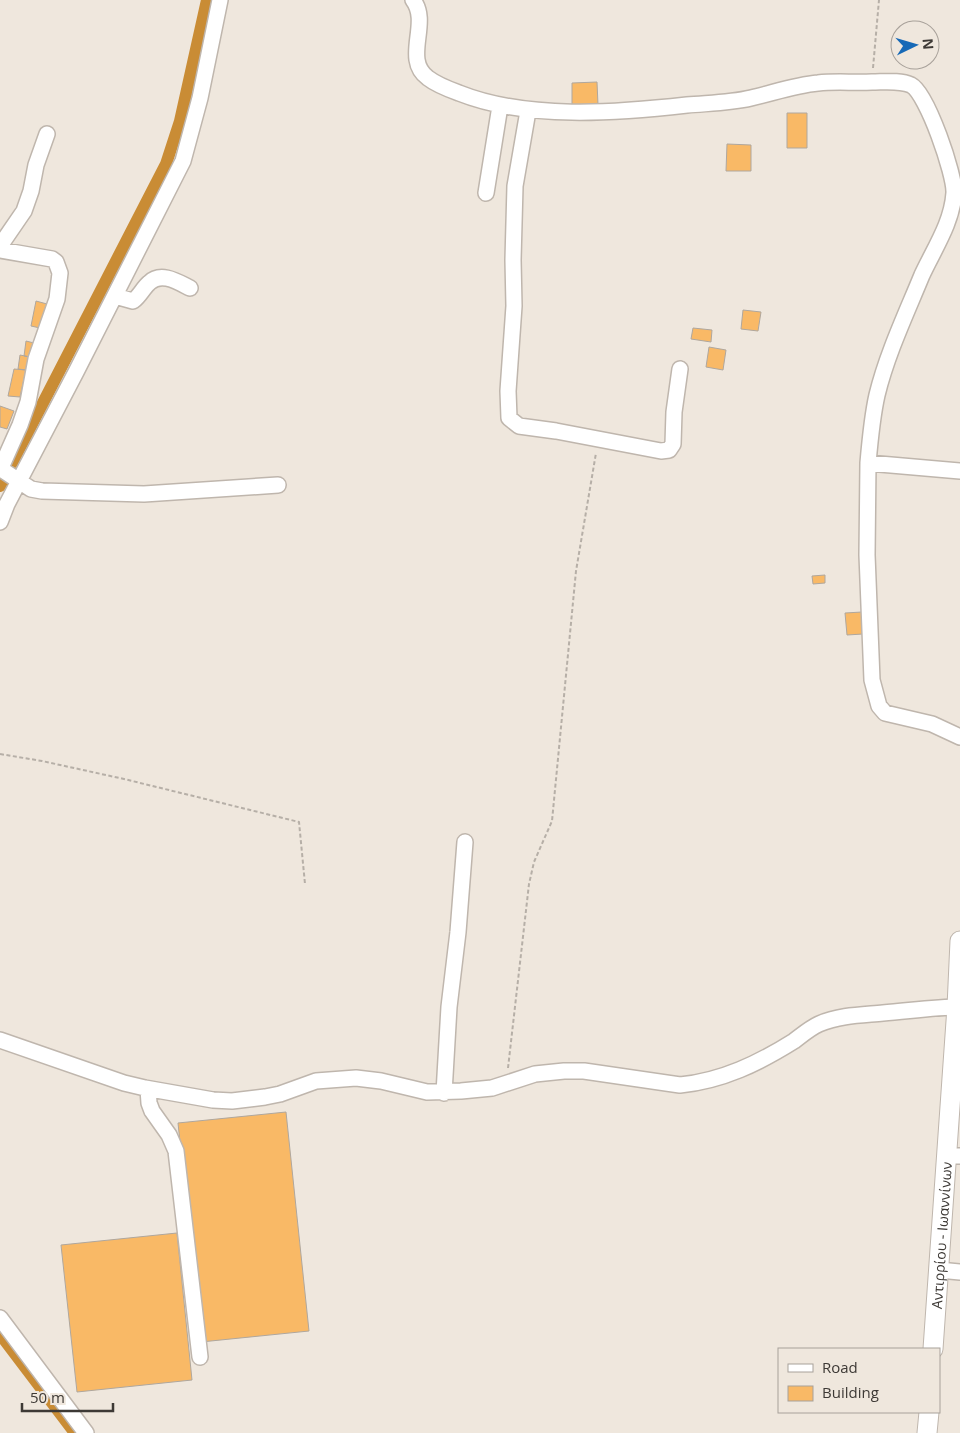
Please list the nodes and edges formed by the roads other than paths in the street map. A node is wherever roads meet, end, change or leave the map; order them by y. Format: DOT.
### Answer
graph roads {
  1 [pos="220,0"];
  2 [pos="413,0"];
  3 [pos="500,106"];
  4 [pos="528,110"];
  5 [pos="47,134"];
  6 [pos="486,193"];
  7 [pos="0,246"];
  8 [pos="0,250"];
  9 [pos="190,288"];
  10 [pos="114,296"];
  11 [pos="680,369"];
  12 [pos="868,463"];
  13 [pos="0,469"];
  14 [pos="960,471"];
  15 [pos="18,482"];
  16 [pos="278,486"];
  17 [pos="0,522"];
  18 [pos="960,737"];
  19 [pos="465,842"];
  20 [pos="960,941"];
  21 [pos="959,1007"];
  22 [pos="0,1040"];
  23 [pos="956,1085"];
  24 [pos="148,1089"];
  25 [pos="444,1093"];
  26 [pos="953,1156"];
  27 [pos="939,1270"];
  28 [pos="960,1272"];
  29 [pos="0,1318"];
  30 [pos="933,1348"];
  31 [pos="200,1357"];
  32 [pos="929,1413"];
  33 [pos="86,1433"];
  34 [pos="927,1433"];
  1 -- 10 [label="street"];
  2 -- 3 [label="street"];
  3 -- 4 [label="street"];
  3 -- 6 [label="street"];
  4 -- 11 [label="street"];
  4 -- 12 [label="street"];
  5 -- 7 [label="street"];
  8 -- 13 [label="street"];
  9 -- 10 [label="street"];
  10 -- 15 [label="street"];
  12 -- 14 [label="street"];
  12 -- 18 [label="street"];
  13 -- 15 [label="street"];
  15 -- 16 [label="street"];
  15 -- 17 [label="street"];
  19 -- 25 [label="street"];
  20 -- 21 [label="main road, Αντιρρίου - Ιωαννίνων"];
  21 -- 23 [label="main road, Αντιρρίου - Ιωαννίνων"];
  21 -- 25 [label="street"];
  22 -- 24 [label="street"];
  23 -- 26 [label="main road, Αντιρρίου - Ιωαννίνων"];
  24 -- 25 [label="street"];
  24 -- 31 [label="street"];
  26 -- 27 [label="main road, Αντιρρίου - Ιωαννίνων"];
  27 -- 28 [label="street"];
  27 -- 30 [label="main road, Αντιρρίου - Ιωαννίνων"];
  29 -- 33 [label="street"];
  32 -- 34 [label="main road"];
}
